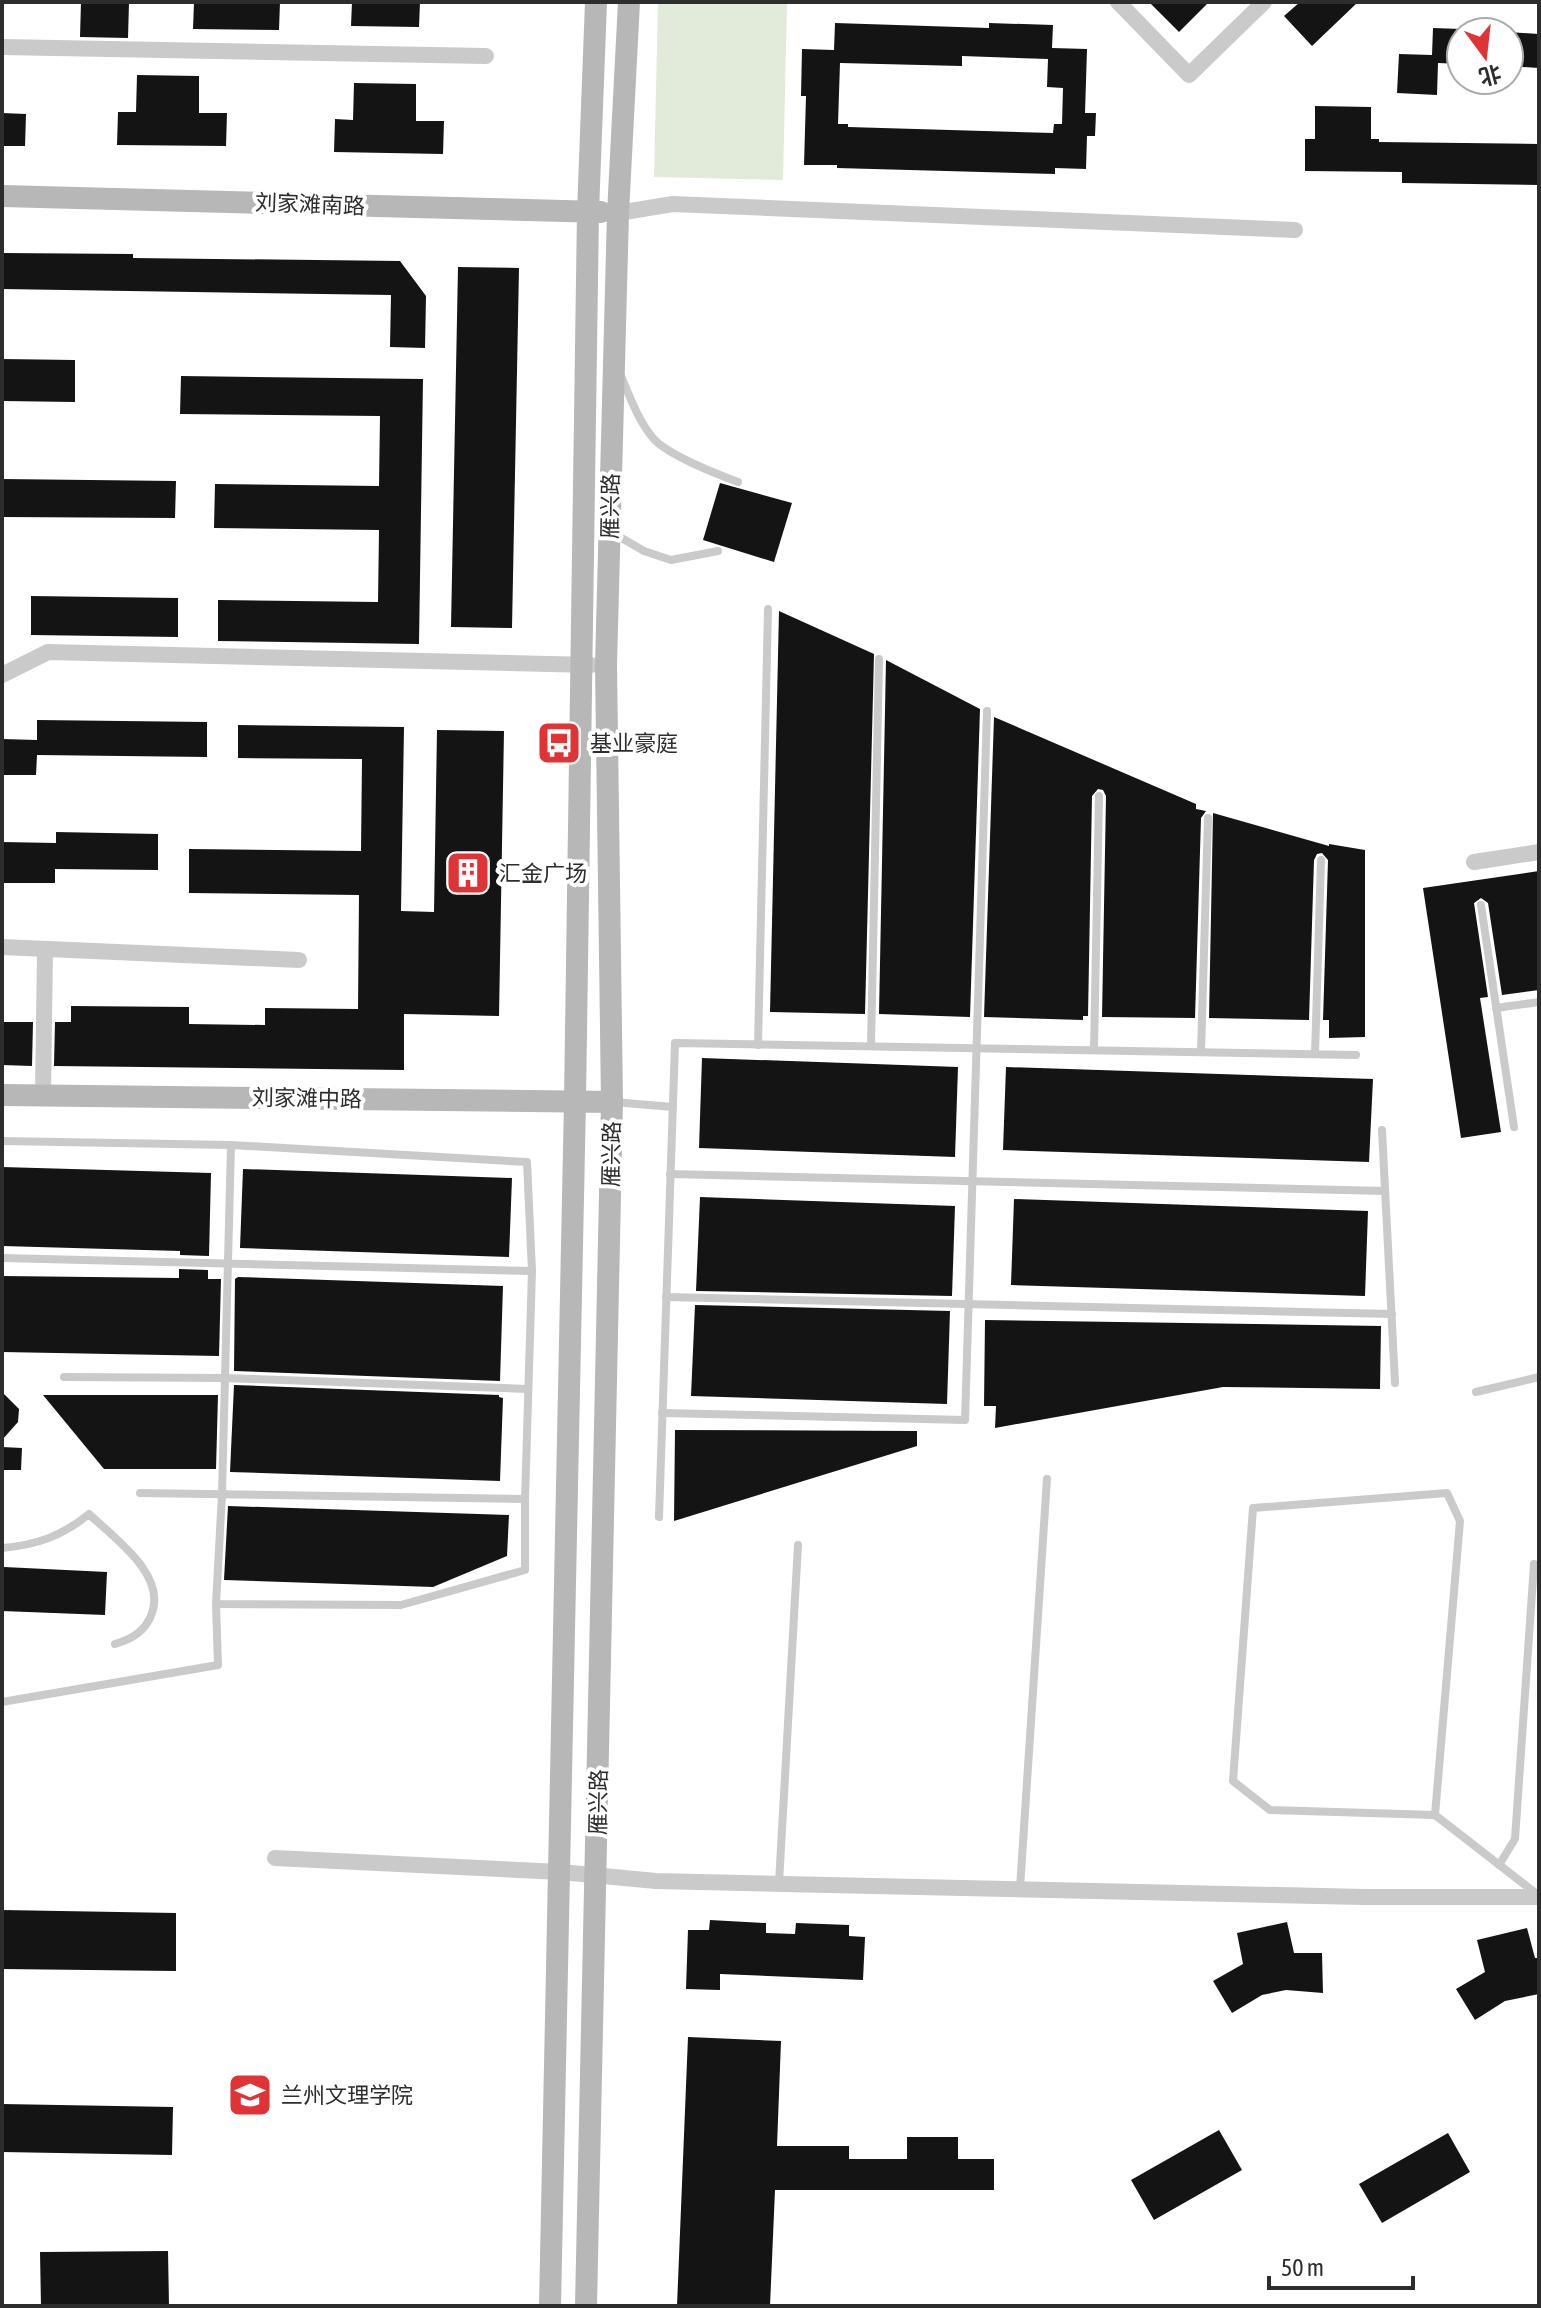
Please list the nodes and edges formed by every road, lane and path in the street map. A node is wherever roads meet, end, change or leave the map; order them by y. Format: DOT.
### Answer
graph roads {
  1 [pos="596,2"];
  2 [pos="629,2"];
  3 [pos="1118,2"];
  4 [pos="1263,2"];
  5 [pos="2,47"];
  6 [pos="486,56"];
  7 [pos="2,196"];
  8 [pos="588,212"];
  9 [pos="618,213"];
  10 [pos="1295,230"];
  11 [pos="614,361"];
  12 [pos="738,482"];
  13 [pos="610,531"];
  14 [pos="718,551"];
  15 [pos="768,609"];
  16 [pos="879,659"];
  17 [pos="581,665"];
  18 [pos="606,665"];
  19 [pos="2,675"];
  20 [pos="987,711"];
  21 [pos="1099,796"];
  22 [pos="1208,818"];
  23 [pos="1539,852"];
  24 [pos="1321,860"];
  25 [pos="1474,862"];
  26 [pos="1481,905"];
  27 [pos="2,947"];
  28 [pos="45,949"];
  29 [pos="299,960"];
  30 [pos="1539,1002"];
  31 [pos="1496,1008"];
  32 [pos="758,1045"];
  33 [pos="871,1046"];
  34 [pos="976,1048"];
  35 [pos="1094,1050"];
  36 [pos="1201,1052"];
  37 [pos="1315,1054"];
  38 [pos="1356,1055"];
  39 [pos="2,1095"];
  40 [pos="43,1095"];
  41 [pos="575,1101"];
  42 [pos="612,1102"];
  43 [pos="673,1107"];
  44 [pos="1514,1127"];
  45 [pos="1382,1130"];
  46 [pos="2,1141"];
  47 [pos="231,1145"];
  48 [pos="670,1174"];
  49 [pos="972,1181"];
  50 [pos="1385,1191"];
  51 [pos="2,1258"];
  52 [pos="228,1265"];
  53 [pos="532,1271"];
  54 [pos="666,1297"];
  55 [pos="969,1304"];
  56 [pos="1392,1314"];
  57 [pos="64,1377"];
  58 [pos="1539,1377"];
  59 [pos="225,1378"];
  60 [pos="1395,1383"];
  61 [pos="528,1389"];
  62 [pos="1476,1392"];
  63 [pos="662,1413"];
  64 [pos="1047,1479"];
  65 [pos="140,1493"];
  66 [pos="222,1494"];
  67 [pos="525,1499"];
  68 [pos="659,1517"];
  69 [pos="798,1545"];
  70 [pos="2,1548"];
  71 [pos="1534,1564"];
  72 [pos="216,1604"];
  73 [pos="115,1644"];
  74 [pos="2,1702"];
  75 [pos="1435,1815"];
  76 [pos="275,1858"];
  77 [pos="1499,1865"];
  78 [pos="561,1872"];
  79 [pos="597,1875"];
  80 [pos="779,1884"];
  81 [pos="1020,1889"];
  82 [pos="1539,1896"];
  83 [pos="550,2306"];
  84 [pos="586,2306"];
  1 -- 8 [label="main road, 雁兴路"];
  2 -- 9 [label="main road, 雁兴路"];
  3 -- 4 [label="street"];
  5 -- 6 [label="street"];
  7 -- 8 [label="main road, 刘家滩南路"];
  8 -- 9 [label="main road, 刘家滩南路"];
  8 -- 17 [label="main road, 雁兴路"];
  9 -- 10 [label="street"];
  9 -- 11 [label="main road, 雁兴路"];
  11 -- 12 [label="lane"];
  11 -- 13 [label="main road, 雁兴路"];
  13 -- 14 [label="lane"];
  13 -- 18 [label="main road, 雁兴路"];
  15 -- 32 [label="lane"];
  16 -- 33 [label="lane"];
  17 -- 18 [label="street"];
  17 -- 19 [label="street"];
  17 -- 41 [label="main road, 雁兴路"];
  18 -- 42 [label="main road, 雁兴路"];
  20 -- 34 [label="lane"];
  21 -- 35 [label="lane"];
  22 -- 36 [label="lane"];
  23 -- 25 [label="street"];
  24 -- 37 [label="lane"];
  26 -- 31 [label="lane"];
  27 -- 28 [label="street"];
  28 -- 29 [label="street"];
  28 -- 40 [label="street"];
  30 -- 31 [label="lane"];
  31 -- 44 [label="lane"];
  32 -- 33 [label="lane"];
  32 -- 43 [label="lane"];
  33 -- 34 [label="lane"];
  34 -- 35 [label="lane"];
  34 -- 49 [label="lane"];
  35 -- 36 [label="lane"];
  36 -- 37 [label="lane"];
  37 -- 38 [label="lane"];
  39 -- 40 [label="main road, 刘家滩中路"];
  40 -- 41 [label="main road, 刘家滩中路"];
  41 -- 42 [label="main road, 刘家滩中路"];
  41 -- 78 [label="main road, 雁兴路"];
  42 -- 43 [label="lane"];
  42 -- 79 [label="main road, 雁兴路"];
  43 -- 48 [label="lane"];
  45 -- 50 [label="lane"];
  46 -- 47 [label="lane"];
  47 -- 52 [label="lane"];
  47 -- 53 [label="lane"];
  48 -- 49 [label="lane"];
  48 -- 54 [label="lane"];
  49 -- 50 [label="lane"];
  49 -- 55 [label="lane"];
  50 -- 56 [label="lane"];
  51 -- 52 [label="lane"];
  52 -- 53 [label="lane"];
  52 -- 59 [label="lane"];
  53 -- 61 [label="lane"];
  54 -- 55 [label="lane"];
  54 -- 63 [label="lane"];
  55 -- 56 [label="lane"];
  55 -- 63 [label="lane"];
  56 -- 60 [label="lane"];
  57 -- 59 [label="lane"];
  58 -- 62 [label="lane"];
  59 -- 61 [label="lane"];
  59 -- 66 [label="lane"];
  61 -- 67 [label="lane"];
  63 -- 68 [label="lane"];
  64 -- 81 [label="lane"];
  65 -- 66 [label="lane"];
  66 -- 67 [label="lane"];
  66 -- 72 [label="lane"];
  67 -- 72 [label="lane"];
  69 -- 80 [label="lane"];
  70 -- 73 [label="lane"];
  71 -- 77 [label="lane"];
  72 -- 74 [label="lane"];
  75 -- 75 [label="lane"];
  75 -- 77 [label="lane"];
  76 -- 78 [label="street"];
  77 -- 82 [label="lane"];
  78 -- 79 [label="street"];
  78 -- 83 [label="main road, 雁兴路"];
  79 -- 80 [label="street"];
  79 -- 84 [label="main road, 雁兴路"];
  80 -- 81 [label="street"];
  81 -- 82 [label="street"];
}
